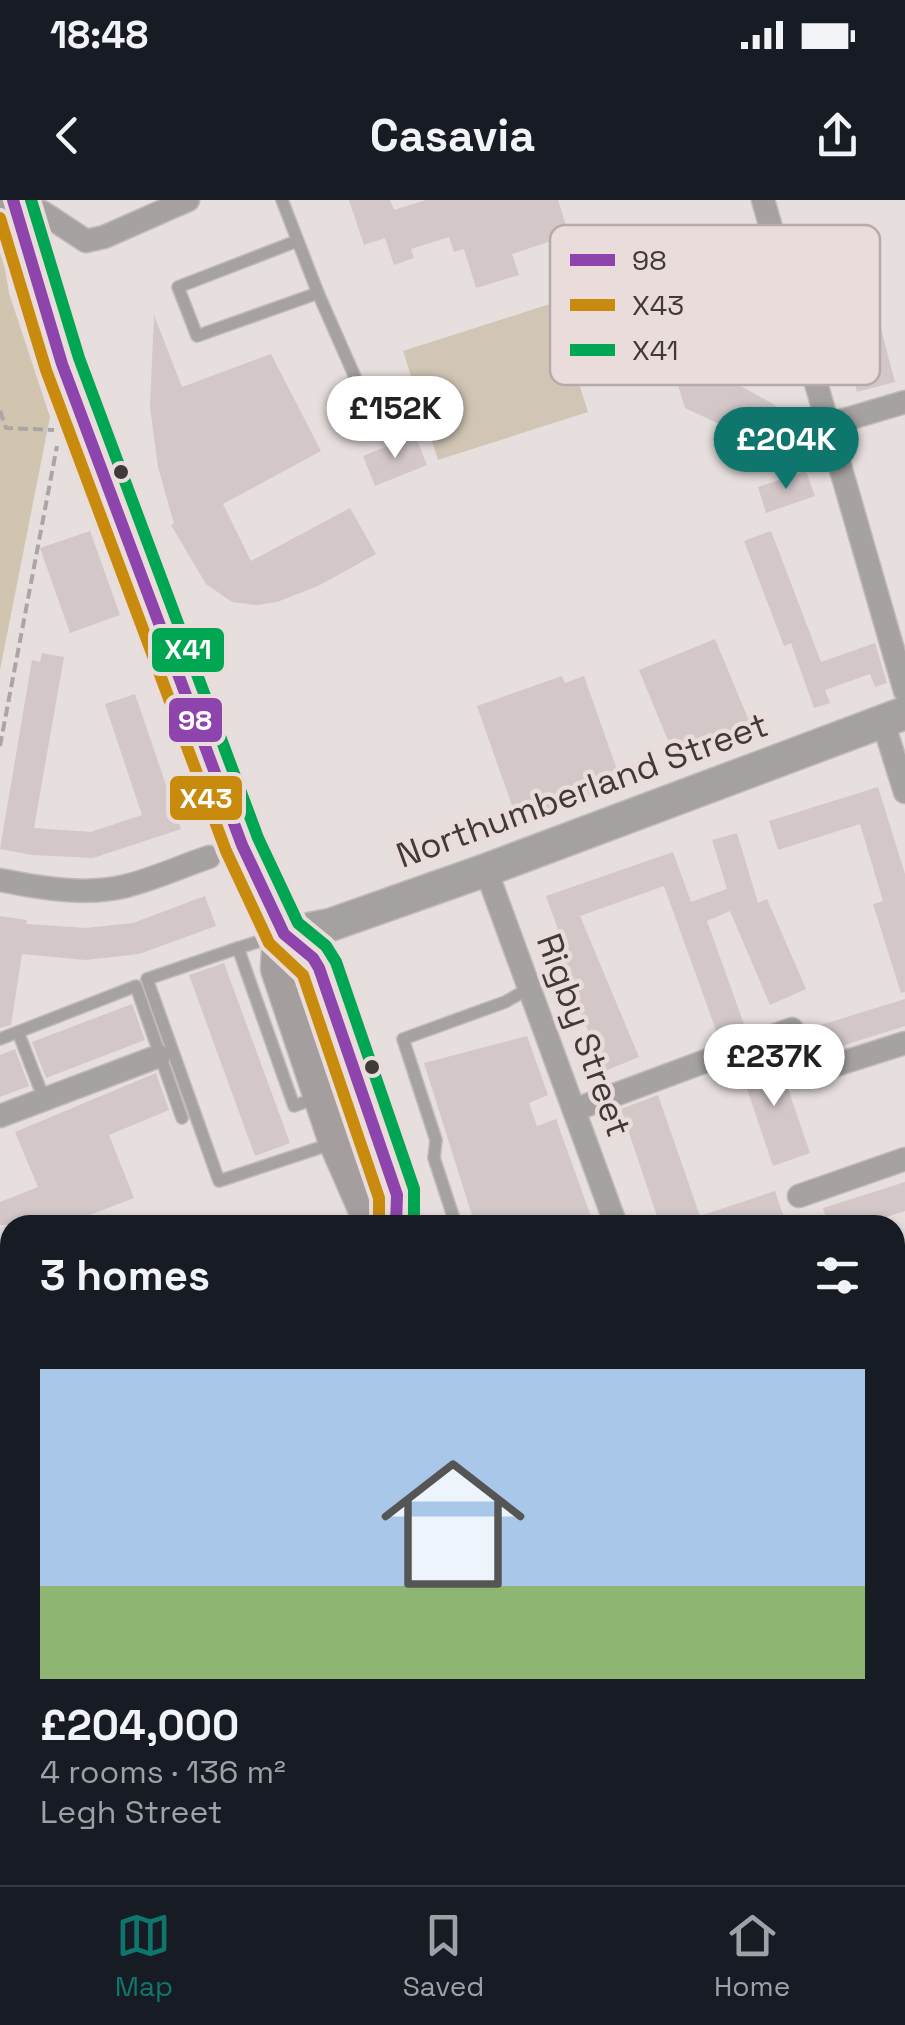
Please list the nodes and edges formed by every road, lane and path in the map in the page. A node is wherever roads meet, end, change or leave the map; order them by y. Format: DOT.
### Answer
graph roads {
  1 [pos="188,200"];
  2 [pos="282,200"];
  3 [pos="763,200"];
  4 [pos="33,208"];
  5 [pos="770,225"];
  6 [pos="297,242"];
  7 [pos="318,293"];
  8 [pos="816,385"];
  9 [pos="905,402"];
  10 [pos="0,411"];
  11 [pos="370,411"];
  12 [pos="827,424"];
  13 [pos="905,691"];
  14 [pos="894,718"];
  15 [pos="0,746"];
  16 [pos="905,792"];
  17 [pos="209,857"];
  18 [pos="486,870"];
  19 [pos="0,880"];
  20 [pos="284,934"];
  21 [pos="238,948"];
  22 [pos="530,988"];
  23 [pos="18,1032"];
  24 [pos="0,1039"];
  25 [pos="905,1043"];
  26 [pos="158,1056"];
  27 [pos="324,1094"];
  28 [pos="44,1100"];
  29 [pos="574,1110"];
  30 [pos="0,1116"];
  31 [pos="182,1118"];
  32 [pos="340,1142"];
  33 [pos="905,1158"];
  34 [pos="799,1196"];
  35 [pos="376,1215"];
  36 [pos="396,1215"];
  37 [pos="453,1215"];
  38 [pos="612,1215"];
  1 -- 4 [label="street"];
  2 -- 6 [label="lane"];
  3 -- 5 [label="street"];
  4 -- 20 [label="highway"];
  6 -- 7 [label="lane"];
  6 -- 7 [label="lane"];
  7 -- 11 [label="lane"];
  8 -- 12 [label="street"];
  9 -- 12 [label="street"];
  10 -- 15 [label="path"];
  12 -- 13 [label="street"];
  14 -- 16 [label="street"];
  14 -- 18 [label="street, Northumberland Street"];
  17 -- 19 [label="street"];
  18 -- 20 [label="street, Northumberland Street"];
  18 -- 22 [label="street, Rigby Street"];
  20 -- 21 [label="lane"];
  20 -- 27 [label="highway"];
  20 -- 36 [label="highway"];
  21 -- 27 [label="lane"];
  21 -- 32 [label="lane"];
  22 -- 29 [label="street, Rigby Street"];
  22 -- 37 [label="lane"];
  23 -- 24 [label="lane"];
  23 -- 26 [label="lane"];
  23 -- 28 [label="lane"];
  25 -- 29 [label="street"];
  26 -- 28 [label="street"];
  26 -- 31 [label="lane"];
  27 -- 32 [label="highway"];
  28 -- 30 [label="street"];
  29 -- 38 [label="street, Rigby Street"];
  32 -- 35 [label="highway"];
  33 -- 34 [label="street"];
}
